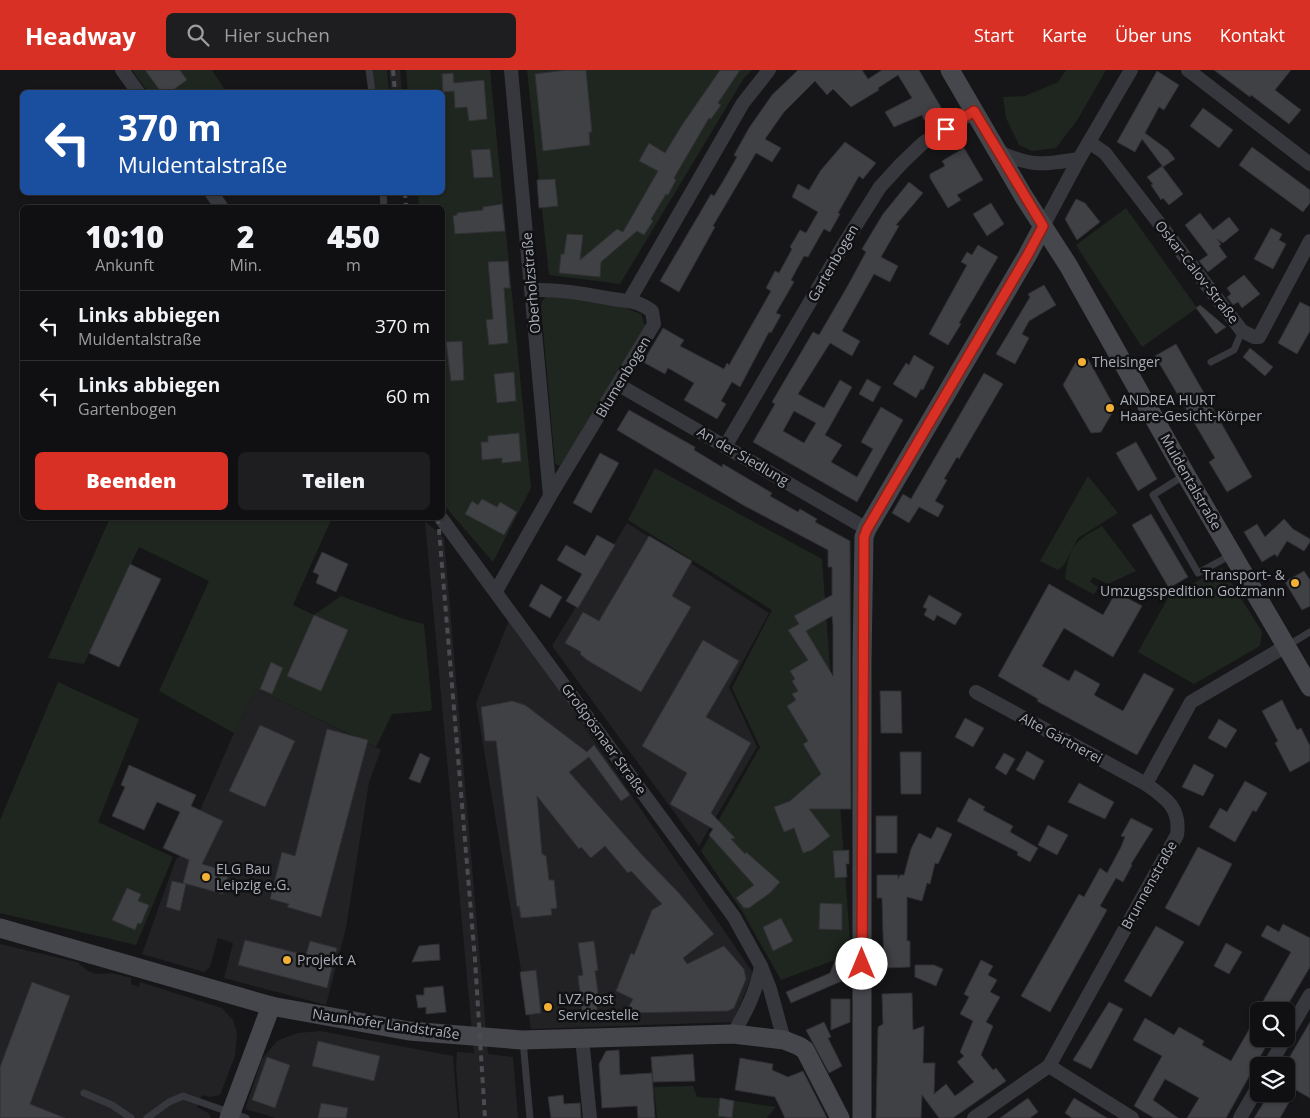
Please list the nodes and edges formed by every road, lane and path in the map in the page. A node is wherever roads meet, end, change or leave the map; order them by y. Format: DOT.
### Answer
graph roads {
  1 [pos="122,70"];
  2 [pos="369,70"];
  3 [pos="511,70"];
  4 [pos="769,70"];
  5 [pos="950,70"];
  6 [pos="1131,70"];
  7 [pos="1188,70"];
  8 [pos="137,90"];
  9 [pos="372,90"];
  10 [pos="974,111"];
  11 [pos="1089,142"];
  12 [pos="997,151"];
  13 [pos="1079,159"];
  14 [pos="1310,164"];
  15 [pos="1043,226"];
  16 [pos="1310,241"];
  17 [pos="532,290"];
  18 [pos="630,299"];
  19 [pos="1242,331"];
  20 [pos="1211,362"];
  21 [pos="619,385"];
  22 [pos="726,445"];
  23 [pos="1186,475"];
  24 [pos="550,496"];
  25 [pos="443,520"];
  26 [pos="867,529"];
  27 [pos="1233,554"];
  28 [pos="496,591"];
  29 [pos="1310,632"];
  30 [pos="1286,646"];
  31 [pos="1310,687"];
  32 [pos="976,692"];
  33 [pos="1146,784"];
  34 [pos="0,928"];
  35 [pos="761,966"];
  36 [pos="1310,995"];
  37 [pos="271,1006"];
  38 [pos="1295,1022"];
  39 [pos="734,1034"];
  40 [pos="582,1038"];
  41 [pos="522,1040"];
  42 [pos="784,1040"];
  43 [pos="1049,1066"];
  44 [pos="84,1094"];
  45 [pos="1250,1100"];
  46 [pos="235,1116"];
  47 [pos="131,1118"];
  48 [pos="148,1118"];
  49 [pos="530,1118"];
  50 [pos="590,1118"];
  51 [pos="840,1118"];
  52 [pos="862,1118"];
  53 [pos="974,1118"];
  54 [pos="1132,1118"];
  55 [pos="1240,1118"];
  1 -- 8 [label="street"];
  2 -- 9 [label="lane"];
  3 -- 17 [label="street, Oberholzstraße"];
  4 -- 18 [label="street"];
  5 -- 10 [label="street, Muldentalstraße"];
  6 -- 11 [label="street"];
  7 -- 14 [label="street"];
  10 -- 12 [label="street, Muldentalstraße"];
  10 -- 22 [label="street, Gartenbogen"];
  11 -- 13 [label="street"];
  11 -- 19 [label="street, Oskar-Calov-Straße"];
  12 -- 13 [label="street"];
  12 -- 15 [label="street, Muldentalstraße"];
  13 -- 15 [label="street"];
  15 -- 23 [label="street, Muldentalstraße"];
  15 -- 26 [label="street"];
  16 -- 19 [label="street, Oskar-Calov-Straße"];
  17 -- 18 [label="street"];
  17 -- 24 [label="street, Oberholzstraße"];
  18 -- 21 [label="street, Blumenbogen"];
  19 -- 20 [label="lane"];
  21 -- 22 [label="street, An der Siedlung"];
  21 -- 24 [label="street, Blumenbogen"];
  22 -- 26 [label="street, An der Siedlung"];
  23 -- 27 [label="street, Muldentalstraße"];
  23 -- 27 [label="lane"];
  24 -- 28 [label="street, Blumenbogen"];
  25 -- 28 [label="street, Großpösnaer Straße"];
  26 -- 52 [label="street"];
  27 -- 30 [label="street, Muldentalstraße"];
  28 -- 35 [label="street, Großpösnaer Straße"];
  29 -- 30 [label="lane"];
  30 -- 31 [label="street, Muldentalstraße"];
  30 -- 33 [label="street"];
  32 -- 33 [label="street, Alte Gärtnerei"];
  33 -- 43 [label="street, Brunnenstraße"];
  34 -- 37 [label="street, Naunhofer Landstraße"];
  35 -- 39 [label="street"];
  35 -- 42 [label="street, Großpösnaer Straße"];
  36 -- 38 [label="street"];
  37 -- 41 [label="street, Naunhofer Landstraße"];
  37 -- 46 [label="street"];
  39 -- 40 [label="street, Naunhofer Landstraße"];
  39 -- 42 [label="street, Naunhofer Landstraße"];
  40 -- 41 [label="street, Naunhofer Landstraße"];
  40 -- 50 [label="street"];
  41 -- 49 [label="lane"];
  42 -- 51 [label="street"];
  43 -- 53 [label="street"];
  43 -- 54 [label="street"];
  44 -- 47 [label="lane"];
  45 -- 55 [label="street"];
  46 -- 48 [label="lane"];
}
